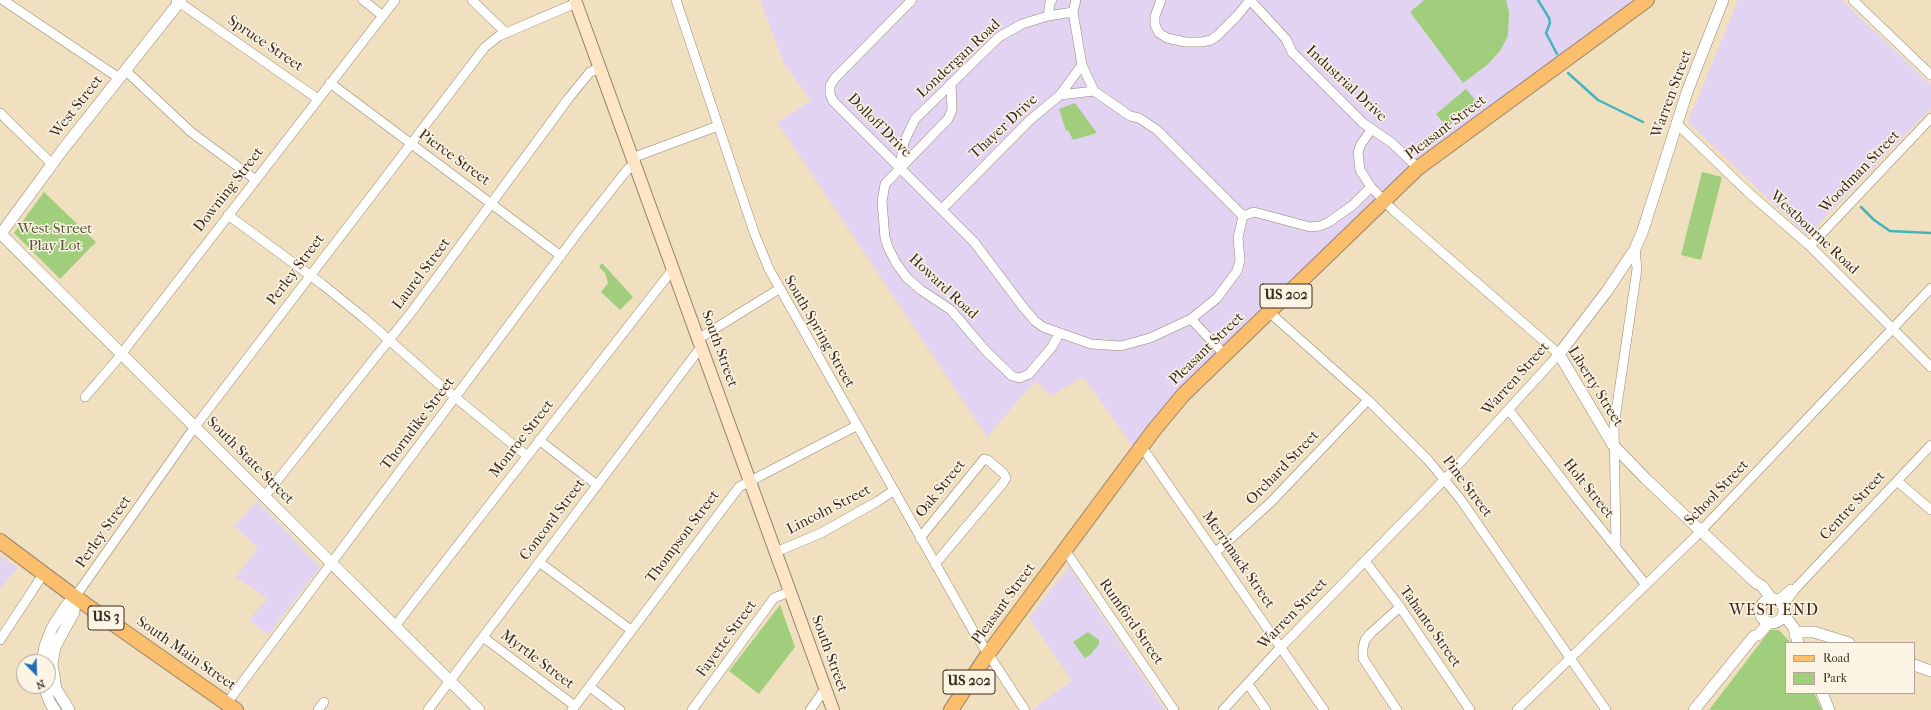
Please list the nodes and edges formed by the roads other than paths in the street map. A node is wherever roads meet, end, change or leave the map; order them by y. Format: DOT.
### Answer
graph roads {
  1 [pos="3,0"];
  2 [pos="363,0"];
  3 [pos="395,0"];
  4 [pos="472,0"];
  5 [pos="676,0"];
  6 [pos="912,0"];
  7 [pos="1052,0"];
  8 [pos="1076,0"];
  9 [pos="1161,0"];
  10 [pos="1250,0"];
  11 [pos="1647,0"];
  12 [pos="1724,0"];
  13 [pos="1853,0"];
  14 [pos="179,1"];
  15 [pos="575,1"];
  16 [pos="1074,12"];
  17 [pos="383,16"];
  18 [pos="1048,16"];
  19 [pos="506,33"];
  20 [pos="1082,65"];
  21 [pos="600,68"];
  22 [pos="122,74"];
  23 [pos="1931,75"];
  24 [pos="330,83"];
  25 [pos="951,83"];
  26 [pos="1094,91"];
  27 [pos="1060,95"];
  28 [pos="318,99"];
  29 [pos="0,113"];
  30 [pos="1931,118"];
  31 [pos="1676,123"];
  32 [pos="718,126"];
  33 [pos="1371,130"];
  34 [pos="410,144"];
  35 [pos="634,162"];
  36 [pos="52,164"];
  37 [pos="900,166"];
  38 [pos="1418,168"];
  39 [pos="256,180"];
  40 [pos="1371,187"];
  41 [pos="1384,200"];
  42 [pos="492,204"];
  43 [pos="942,208"];
  44 [pos="228,215"];
  45 [pos="1243,216"];
  46 [pos="0,234"];
  47 [pos="1810,246"];
  48 [pos="1634,249"];
  49 [pos="561,256"];
  50 [pos="672,269"];
  51 [pos="310,276"];
  52 [pos="1931,288"];
  53 [pos="778,289"];
  54 [pos="1269,312"];
  55 [pos="1191,319"];
  56 [pos="1893,328"];
  57 [pos="1059,334"];
  58 [pos="388,341"];
  59 [pos="700,343"];
  60 [pos="121,354"];
  61 [pos="1224,354"];
  62 [pos="1559,354"];
  63 [pos="1931,366"];
  64 [pos="85,397"];
  65 [pos="455,397"];
  66 [pos="1368,400"];
  67 [pos="1509,410"];
  68 [pos="856,426"];
  69 [pos="194,428"];
  70 [pos="539,440"];
  71 [pos="1613,445"];
  72 [pos="1931,445"];
  73 [pos="1142,446"];
  74 [pos="527,456"];
  75 [pos="1445,479"];
  76 [pos="749,481"];
  77 [pos="1897,481"];
  78 [pos="597,485"];
  79 [pos="893,491"];
  80 [pos="264,497"];
  81 [pos="1931,510"];
  82 [pos="1701,530"];
  83 [pos="920,538"];
  84 [pos="0,541"];
  85 [pos="1616,546"];
  86 [pos="1065,550"];
  87 [pos="776,552"];
  88 [pos="1216,552"];
  89 [pos="1365,561"];
  90 [pos="539,562"];
  91 [pos="331,563"];
  92 [pos="935,564"];
  93 [pos="44,572"];
  94 [pos="1646,585"];
  95 [pos="789,592"];
  96 [pos="75,597"];
  97 [pos="1400,607"];
  98 [pos="1773,610"];
  99 [pos="394,626"];
  100 [pos="631,630"];
  101 [pos="483,637"];
  102 [pos="1797,639"];
  103 [pos="0,640"];
  104 [pos="1846,642"];
  105 [pos="1281,648"];
  106 [pos="44,654"];
  107 [pos="988,654"];
  108 [pos="1571,659"];
  109 [pos="1915,665"];
  110 [pos="1931,671"];
  111 [pos="450,681"];
  112 [pos="1248,684"];
  113 [pos="590,687"];
  114 [pos="825,689"];
  115 [pos="47,694"];
  116 [pos="1822,694"];
  117 [pos="324,702"];
  118 [pos="231,707"];
  119 [pos="574,708"];
  120 [pos="55,710"];
  121 [pos="69,710"];
  122 [pos="318,710"];
  123 [pos="428,710"];
  124 [pos="479,710"];
  125 [pos="620,710"];
  126 [pos="692,710"];
  127 [pos="810,710"];
  128 [pos="833,710"];
  129 [pos="951,710"];
  130 [pos="1025,710"];
  131 [pos="1174,710"];
  132 [pos="1224,710"];
  133 [pos="1266,710"];
  134 [pos="1324,710"];
  135 [pos="1397,710"];
  136 [pos="1470,710"];
  137 [pos="1517,710"];
  138 [pos="1606,710"];
  139 [pos="1694,710"];
  140 [pos="1830,710"];
  1 -- 22 [label="street"];
  2 -- 17 [label="street"];
  3 -- 17 [label="street, Downing Street"];
  4 -- 19 [label="street"];
  5 -- 32 [label="street, South Spring Street"];
  6 -- 37 [label="street, Dolloff Drive"];
  7 -- 18 [label="street"];
  8 -- 16 [label="street"];
  9 -- 10 [label="street"];
  10 -- 33 [label="street, Industrial Drive"];
  11 -- 38 [label="main road, Pleasant Street / US 202"];
  12 -- 31 [label="street, Warren Street"];
  13 -- 23 [label="street"];
  14 -- 22 [label="street, West Street"];
  14 -- 28 [label="street, Spruce Street"];
  15 -- 19 [label="street, Perley Street"];
  15 -- 21 [label="main road, South Street"];
  16 -- 18 [label="street, Londergan Road"];
  16 -- 20 [label="street"];
  17 -- 24 [label="street, Downing Street"];
  18 -- 25 [label="street, Londergan Road"];
  19 -- 34 [label="street, Perley Street"];
  20 -- 26 [label="street"];
  20 -- 27 [label="street, Thayer Drive"];
  21 -- 35 [label="main road, South Street"];
  21 -- 42 [label="street, Laurel Street"];
  22 -- 36 [label="street, West Street"];
  22 -- 39 [label="street"];
  24 -- 28 [label="street, Downing Street"];
  24 -- 34 [label="street, Pierce Street"];
  25 -- 37 [label="street, Londergan Road"];
  25 -- 37 [label="street"];
  26 -- 27 [label="street"];
  26 -- 45 [label="street"];
  27 -- 43 [label="street, Thayer Drive"];
  28 -- 39 [label="street, Downing Street"];
  29 -- 36 [label="street"];
  30 -- 47 [label="street, Woodman Street"];
  31 -- 47 [label="street, Westbourne Road"];
  31 -- 48 [label="street, Warren Street"];
  32 -- 35 [label="street, Thorndike Street"];
  32 -- 53 [label="street, South Spring Street"];
  33 -- 38 [label="street, Industrial Drive"];
  33 -- 40 [label="street, Liberty Street"];
  34 -- 42 [label="street, Pierce Street"];
  34 -- 51 [label="street, Perley Street"];
  35 -- 49 [label="street, Thorndike Street"];
  35 -- 50 [label="main road, South Street"];
  36 -- 46 [label="street, West Street"];
  37 -- 43 [label="street, Dolloff Drive"];
  37 -- 57 [label="street, Howard Road"];
  38 -- 41 [label="main road, Pleasant Street / US 202"];
  39 -- 44 [label="street, Downing Street"];
  40 -- 41 [label="street, Liberty Street"];
  40 -- 45 [label="street"];
  41 -- 54 [label="main road, Pleasant Street / US 202"];
  41 -- 62 [label="street, Liberty Street"];
  42 -- 49 [label="street, Pierce Street"];
  42 -- 58 [label="street, Laurel Street"];
  43 -- 57 [label="street, Dolloff Drive"];
  44 -- 51 [label="street"];
  44 -- 60 [label="street, Downing Street"];
  45 -- 55 [label="street, Dolloff Drive"];
  46 -- 60 [label="street, South State Street"];
  47 -- 56 [label="street, Westbourne Road"];
  48 -- 62 [label="street, Warren Street"];
  48 -- 71 [label="street"];
  49 -- 65 [label="street, Thorndike Street"];
  50 -- 59 [label="main road, South Street"];
  50 -- 70 [label="street, Monroe Street"];
  51 -- 58 [label="street"];
  51 -- 69 [label="street, Perley Street"];
  52 -- 56 [label="street, School Street"];
  53 -- 59 [label="street, Concord Street"];
  53 -- 68 [label="street, South Spring Street"];
  54 -- 61 [label="main road, Pleasant Street / US 202"];
  54 -- 66 [label="street, Pine Street"];
  55 -- 57 [label="street, Dolloff Drive"];
  55 -- 61 [label="street"];
  56 -- 63 [label="street, Westbourne Road"];
  56 -- 82 [label="street, School Street"];
  58 -- 65 [label="street"];
  58 -- 80 [label="street, Laurel Street"];
  59 -- 76 [label="main road, South Street"];
  59 -- 78 [label="street, Concord Street"];
  60 -- 64 [label="street, Downing Street"];
  60 -- 69 [label="street, South State Street"];
  61 -- 73 [label="main road, Pleasant Street / US 202"];
  62 -- 67 [label="street, Warren Street"];
  62 -- 71 [label="street, Liberty Street"];
  65 -- 74 [label="street"];
  65 -- 91 [label="street, Thorndike Street"];
  66 -- 75 [label="street, Pine Street"];
  66 -- 88 [label="street, Orchard Street"];
  67 -- 75 [label="street, Warren Street"];
  67 -- 85 [label="street, Holt Street"];
  68 -- 76 [label="street, Thompson Street"];
  68 -- 79 [label="street, South Spring Street"];
  69 -- 80 [label="street, South State Street"];
  69 -- 96 [label="street, Perley Street"];
  70 -- 74 [label="street, Monroe Street"];
  70 -- 78 [label="street"];
  71 -- 82 [label="street, Liberty Street"];
  71 -- 85 [label="street"];
  72 -- 77 [label="street, Centre Street"];
  73 -- 86 [label="main road, Pleasant Street / US 202"];
  73 -- 88 [label="street, Merrimack Street"];
  74 -- 99 [label="street, Monroe Street"];
  75 -- 89 [label="street, Warren Street"];
  75 -- 108 [label="street, Pine Street"];
  76 -- 87 [label="main road, South Street"];
  76 -- 100 [label="street, Thompson Street"];
  77 -- 81 [label="street"];
  77 -- 98 [label="street, Centre Street"];
  78 -- 90 [label="street, Concord Street"];
  79 -- 83 [label="street, South Spring Street"];
  79 -- 87 [label="street, Lincoln Street"];
  80 -- 91 [label="street, South State Street"];
  82 -- 94 [label="street, School Street"];
  82 -- 98 [label="street, Liberty Street"];
  83 -- 92 [label="street, South Spring Street"];
  83 -- 92 [label="street, Oak Street"];
  84 -- 93 [label="main road, South Main Street / US 3"];
  85 -- 94 [label="street, Holt Street"];
  86 -- 107 [label="main road, Pleasant Street / US 202"];
  86 -- 131 [label="street, Rumford Street"];
  87 -- 95 [label="main road, South Street"];
  88 -- 105 [label="street, Merrimack Street"];
  89 -- 97 [label="street, Tahanto Street"];
  89 -- 105 [label="street, Warren Street"];
  90 -- 100 [label="street"];
  90 -- 101 [label="street, Concord Street"];
  91 -- 99 [label="street, South State Street"];
  91 -- 118 [label="street, Thorndike Street"];
  92 -- 107 [label="street, South Spring Street"];
  93 -- 96 [label="main road, South Main Street / US 3"];
  93 -- 103 [label="street"];
  94 -- 108 [label="street, School Street"];
  95 -- 114 [label="main road, South Street"];
  95 -- 126 [label="street, Fayette Street"];
  96 -- 106 [label="street"];
  96 -- 118 [label="main road, South Main Street / US 3"];
  96 -- 121 [label="street"];
  97 -- 135 [label="street"];
  97 -- 136 [label="street, Tahanto Street"];
  98 -- 102 [label="street, Liberty Street"];
  98 -- 139 [label="street, Centre Street"];
  99 -- 111 [label="street, South State Street"];
  100 -- 113 [label="street, Thompson Street"];
  101 -- 111 [label="street, Concord Street"];
  101 -- 119 [label="street, Myrtle Street"];
  102 -- 104 [label="street"];
  105 -- 112 [label="street, Warren Street"];
  105 -- 134 [label="street, Merrimack Street"];
  107 -- 129 [label="main road, Pleasant Street / US 202"];
  107 -- 130 [label="street, South Spring Street"];
  108 -- 137 [label="street, School Street"];
  108 -- 138 [label="street, Pine Street"];
  109 -- 110 [label="street"];
  111 -- 123 [label="street, Concord Street"];
  111 -- 124 [label="street, South State Street"];
  112 -- 132 [label="street, Warren Street"];
  112 -- 133 [label="street"];
  113 -- 119 [label="street, Thompson Street"];
  113 -- 125 [label="street"];
  114 -- 127 [label="street"];
  114 -- 128 [label="main road, South Street"];
  115 -- 120 [label="street"];
  116 -- 140 [label="street"];
  117 -- 122 [label="street"];
}
